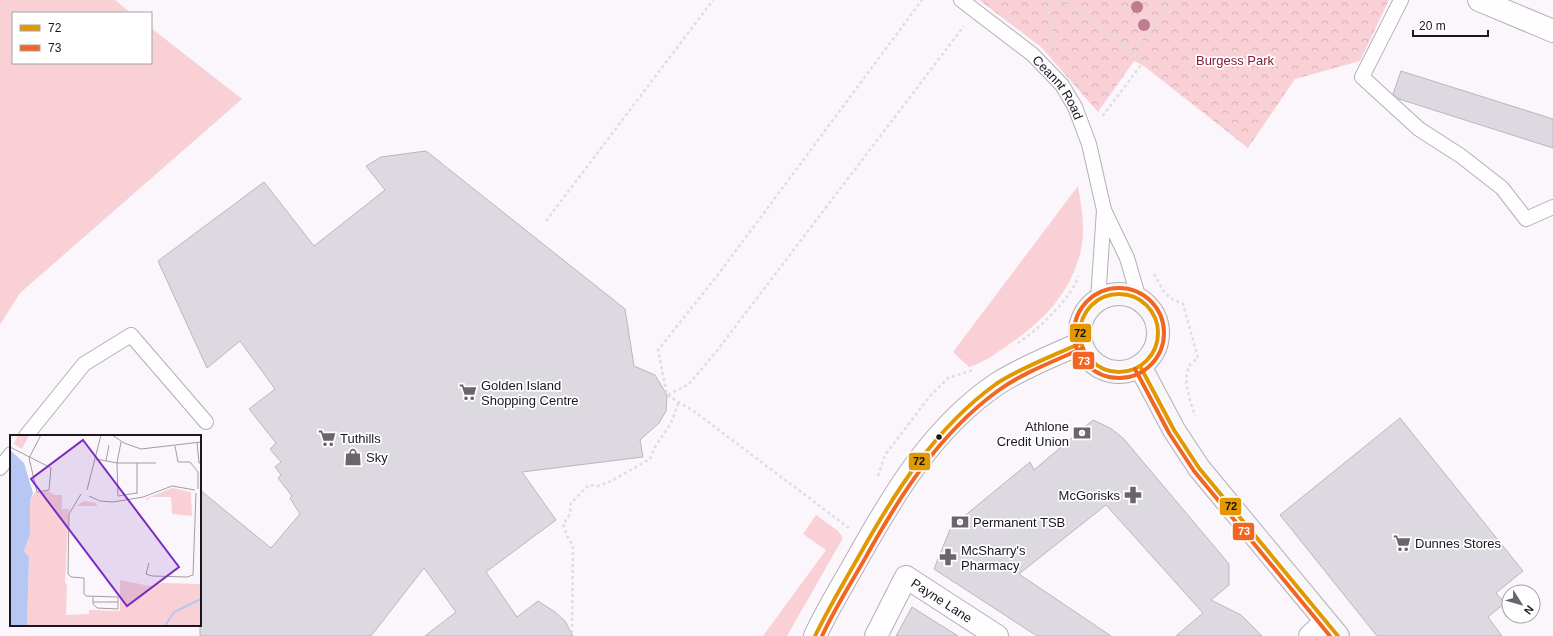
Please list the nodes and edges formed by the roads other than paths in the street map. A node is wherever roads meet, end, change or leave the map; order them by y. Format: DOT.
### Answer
graph roads {
  1 [pos="961,0"];
  2 [pos="1400,0"];
  3 [pos="1479,0"];
  4 [pos="1553,31"];
  5 [pos="1553,207"];
  6 [pos="1104,210"];
  7 [pos="1139,299"];
  8 [pos="1098,300"];
  9 [pos="1081,343"];
  10 [pos="1140,366"];
  11 [pos="206,422"];
  12 [pos="27,435"];
  13 [pos="10,455"];
  14 [pos="0,468"];
  15 [pos="1324,631"];
  16 [pos="815,636"];
  17 [pos="876,636"];
  18 [pos="997,636"];
  1 -- 6 [label="lane, Ceannt Road"];
  2 -- 5 [label="lane"];
  3 -- 4 [label="street"];
  6 -- 7 [label="lane, Ceannt Road"];
  6 -- 8 [label="lane, Ceannt Road"];
  7 -- 8 [label="street"];
  7 -- 10 [label="street"];
  8 -- 9 [label="street"];
  9 -- 10 [label="street"];
  9 -- 16 [label="street"];
  10 -- 15 [label="street"];
  11 -- 12 [label="lane"];
  13 -- 14 [label="lane"];
  17 -- 18 [label="street, Payne Lane"];
}
